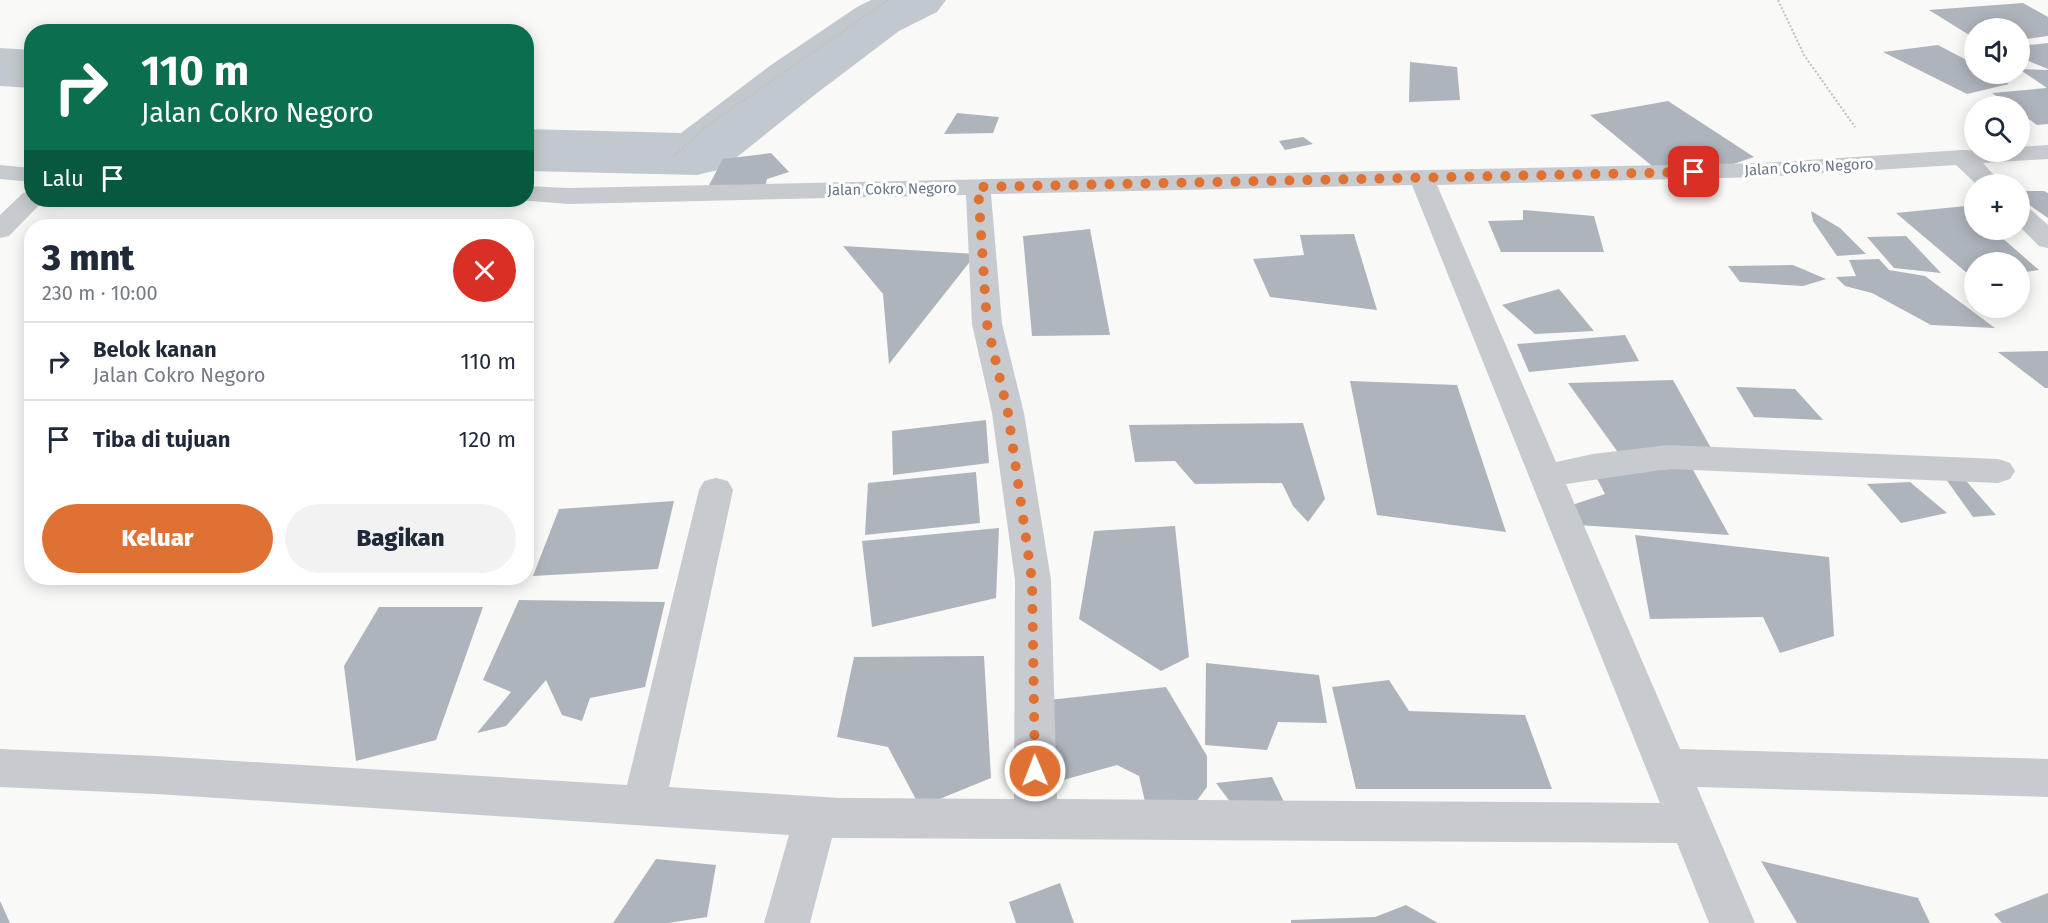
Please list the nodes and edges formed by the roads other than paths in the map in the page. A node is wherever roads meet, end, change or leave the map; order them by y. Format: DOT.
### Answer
graph roads {
  1 [pos="2048,152"];
  2 [pos="1962,157"];
  3 [pos="0,172"];
  4 [pos="24,174"];
  5 [pos="1980,174"];
  6 [pos="1422,179"];
  7 [pos="978,187"];
  8 [pos="534,194"];
  9 [pos="24,206"];
  10 [pos="2030,223"];
  11 [pos="0,230"];
  12 [pos="2048,240"];
  13 [pos="1998,471"];
  14 [pos="1545,476"];
  15 [pos="716,490"];
  16 [pos="1667,766"];
  17 [pos="0,768"];
  18 [pos="2048,778"];
  19 [pos="644,805"];
  20 [pos="816,816"];
  21 [pos="1036,818"];
  22 [pos="1691,823"];
  23 [pos="787,923"];
  24 [pos="1732,923"];
  1 -- 2 [label="street, Jalan Cokro Negoro"];
  2 -- 5 [label="street"];
  2 -- 6 [label="street, Jalan Cokro Negoro"];
  3 -- 4 [label="street"];
  6 -- 7 [label="street, Jalan Cokro Negoro"];
  6 -- 14 [label="street"];
  7 -- 8 [label="street, Jalan Cokro Negoro"];
  7 -- 21 [label="street"];
  9 -- 11 [label="street"];
  10 -- 12 [label="street"];
  13 -- 14 [label="street"];
  14 -- 16 [label="street"];
  15 -- 19 [label="street"];
  16 -- 18 [label="street"];
  16 -- 22 [label="street"];
  17 -- 19 [label="street"];
  19 -- 20 [label="street"];
  20 -- 21 [label="street"];
  20 -- 23 [label="street"];
  21 -- 22 [label="street"];
  22 -- 24 [label="street"];
}
